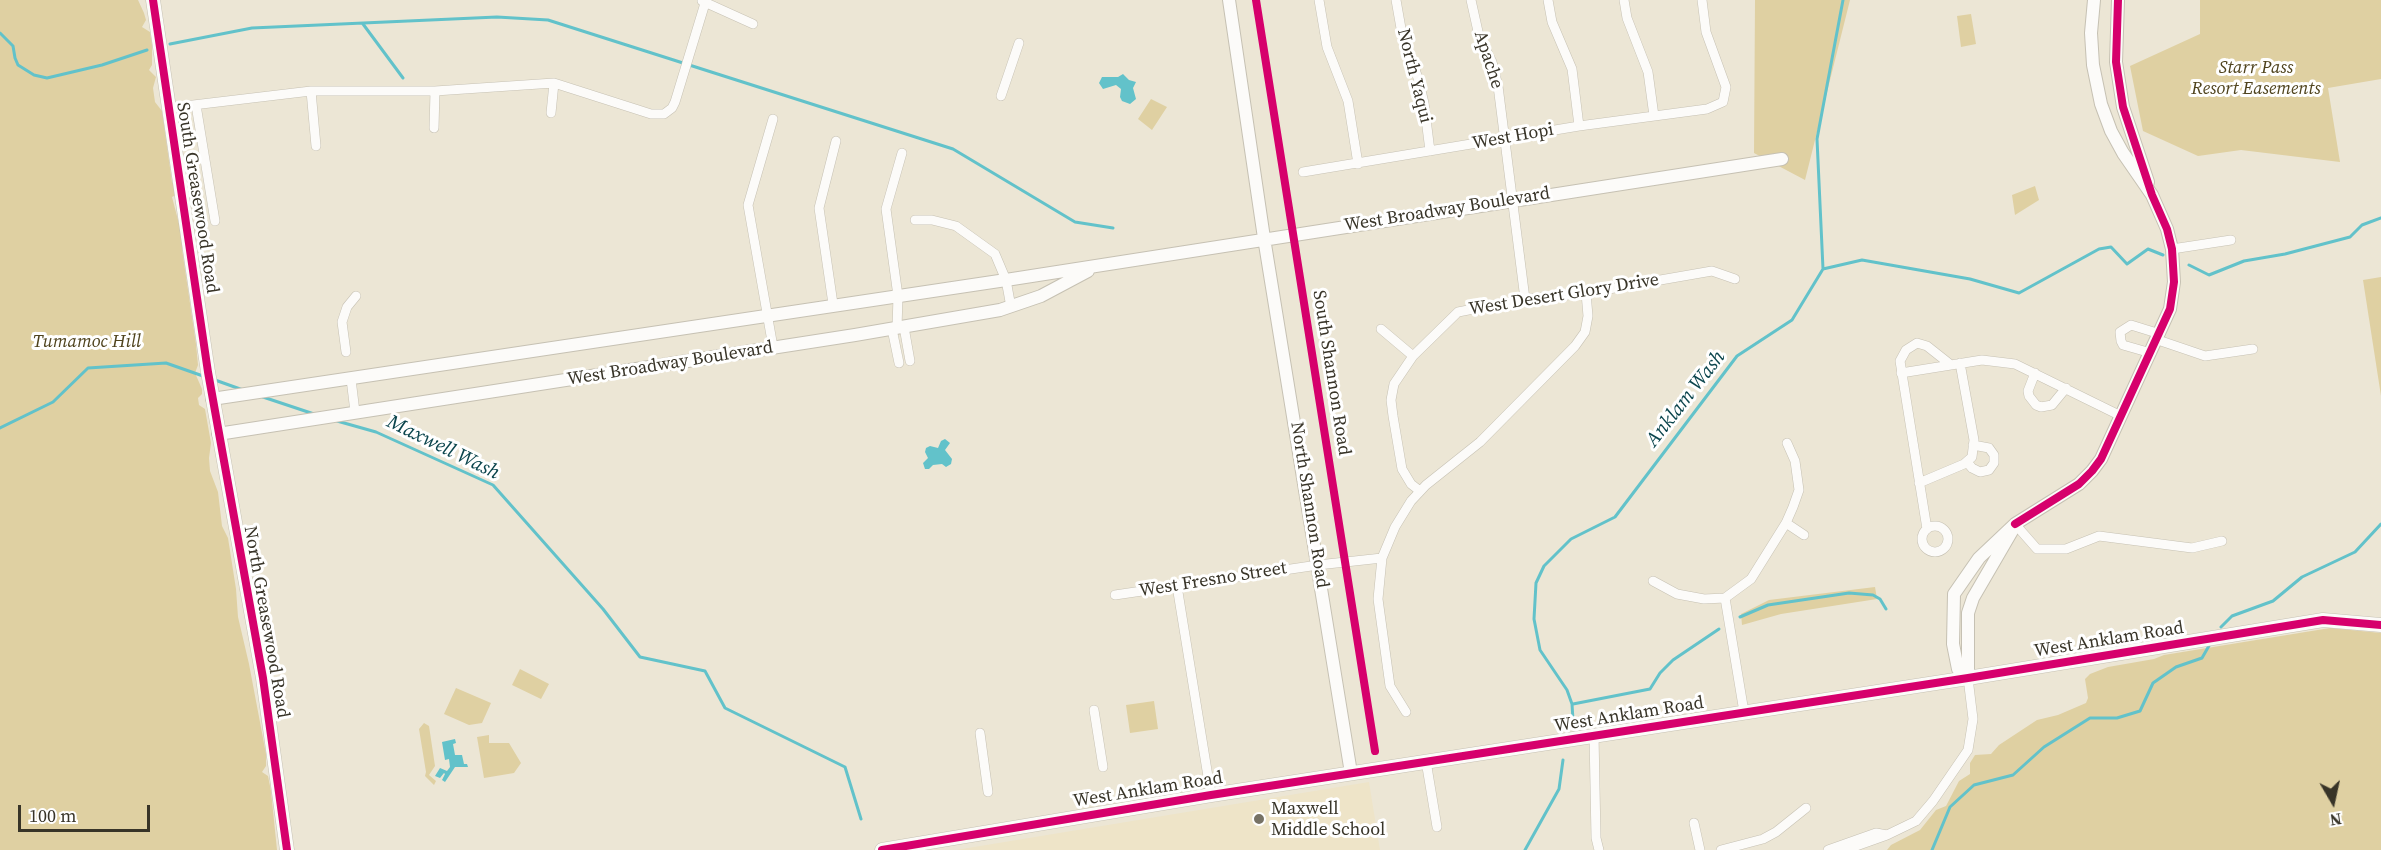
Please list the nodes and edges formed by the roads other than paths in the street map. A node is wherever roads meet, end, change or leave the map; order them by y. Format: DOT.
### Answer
graph roads {
  1 [pos="153,0"];
  2 [pos="1229,0"];
  3 [pos="1319,0"];
  4 [pos="1396,0"];
  5 [pos="1471,0"];
  6 [pos="1548,0"];
  7 [pos="1624,0"];
  8 [pos="1702,0"];
  9 [pos="2094,0"];
  10 [pos="2118,0"];
  11 [pos="704,1"];
  12 [pos="753,24"];
  13 [pos="1019,43"];
  14 [pos="554,83"];
  15 [pos="311,91"];
  16 [pos="435,91"];
  17 [pos="1001,96"];
  18 [pos="196,105"];
  19 [pos="168,108"];
  20 [pos="551,113"];
  21 [pos="1654,116"];
  22 [pos="773,119"];
  23 [pos="1579,126"];
  24 [pos="434,128"];
  25 [pos="1503,139"];
  26 [pos="836,141"];
  27 [pos="316,146"];
  28 [pos="1430,151"];
  29 [pos="902,153"];
  30 [pos="1782,159"];
  31 [pos="1358,164"];
  32 [pos="1302,172"];
  33 [pos="2152,195"];
  34 [pos="1512,200"];
  35 [pos="915,220"];
  36 [pos="215,221"];
  37 [pos="1264,238"];
  38 [pos="2231,240"];
  39 [pos="2172,249"];
  40 [pos="1112,262"];
  41 [pos="1735,279"];
  42 [pos="1006,280"];
  43 [pos="1586,293"];
  44 [pos="356,296"];
  45 [pos="898,296"];
  46 [pos="1525,299"];
  47 [pos="833,304"];
  48 [pos="1011,307"];
  49 [pos="767,314"];
  50 [pos="898,328"];
  51 [pos="1381,329"];
  52 [pos="2159,337"];
  53 [pos="773,347"];
  54 [pos="2253,349"];
  55 [pos="346,352"];
  56 [pos="2151,353"];
  57 [pos="1413,356"];
  58 [pos="910,361"];
  59 [pos="899,363"];
  60 [pos="1955,364"];
  61 [pos="1901,373"];
  62 [pos="2035,374"];
  63 [pos="351,379"];
  64 [pos="2066,388"];
  65 [pos="212,399"];
  66 [pos="355,412"];
  67 [pos="2121,416"];
  68 [pos="218,434"];
  69 [pos="1787,443"];
  70 [pos="1973,445"];
  71 [pos="1967,462"];
  72 [pos="1919,483"];
  73 [pos="1420,491"];
  74 [pos="1786,523"];
  75 [pos="2015,524"];
  76 [pos="1927,529"];
  77 [pos="1804,535"];
  78 [pos="2222,541"];
  79 [pos="1382,558"];
  80 [pos="1318,564"];
  81 [pos="1653,581"];
  82 [pos="1177,586"];
  83 [pos="1115,595"];
  84 [pos="1725,598"];
  85 [pos="2381,625"];
  86 [pos="1968,678"];
  87 [pos="1094,710"];
  88 [pos="1406,712"];
  89 [pos="1744,712"];
  90 [pos="980,733"];
  91 [pos="1594,735"];
  92 [pos="1426,761"];
  93 [pos="1103,767"];
  94 [pos="1351,773"];
  95 [pos="988,792"];
  96 [pos="1210,795"];
  97 [pos="1806,808"];
  98 [pos="1694,823"];
  99 [pos="1437,827"];
  100 [pos="1887,835"];
  101 [pos="287,850"];
  102 [pos="882,850"];
  103 [pos="1599,850"];
  104 [pos="1700,850"];
  105 [pos="1722,850"];
  106 [pos="1828,850"];
  107 [pos="1845,850"];
  1 -- 19 [label="main road, South Greasewood Road"];
  2 -- 37 [label="street"];
  3 -- 31 [label="street"];
  4 -- 28 [label="street, North Yaqui"];
  5 -- 25 [label="street, Apache"];
  6 -- 23 [label="street"];
  7 -- 21 [label="street"];
  8 -- 21 [label="street, West Hopi"];
  9 -- 33 [label="street"];
  10 -- 33 [label="street"];
  11 -- 12 [label="street"];
  11 -- 14 [label="street"];
  13 -- 17 [label="street"];
  14 -- 16 [label="street"];
  14 -- 20 [label="street"];
  15 -- 16 [label="street"];
  15 -- 18 [label="street"];
  15 -- 27 [label="street"];
  16 -- 24 [label="street"];
  18 -- 19 [label="street"];
  18 -- 36 [label="street, South Greasewood Road"];
  19 -- 65 [label="main road, South Greasewood Road"];
  21 -- 23 [label="street, West Hopi"];
  22 -- 49 [label="street"];
  23 -- 25 [label="street, West Hopi"];
  25 -- 28 [label="street, West Hopi"];
  25 -- 34 [label="street, Apache"];
  26 -- 47 [label="street"];
  28 -- 31 [label="street, West Hopi"];
  29 -- 45 [label="street"];
  30 -- 34 [label="street, West Broadway Boulevard"];
  31 -- 32 [label="street, West Hopi"];
  33 -- 39 [label="street"];
  34 -- 37 [label="street, West Broadway Boulevard"];
  34 -- 46 [label="street, Apache"];
  35 -- 42 [label="street"];
  37 -- 40 [label="street, West Broadway Boulevard"];
  37 -- 80 [label="street, North Shannon Road"];
  38 -- 39 [label="street"];
  39 -- 52 [label="street"];
  40 -- 42 [label="street, West Broadway Boulevard"];
  40 -- 48 [label="street, West Broadway Boulevard"];
  41 -- 43 [label="street, West Desert Glory Drive"];
  42 -- 45 [label="street, West Broadway Boulevard"];
  42 -- 48 [label="street"];
  43 -- 46 [label="street, West Desert Glory Drive"];
  43 -- 73 [label="street"];
  44 -- 55 [label="street"];
  45 -- 47 [label="street, West Broadway Boulevard"];
  45 -- 50 [label="street"];
  46 -- 57 [label="street, West Desert Glory Drive"];
  47 -- 49 [label="street, West Broadway Boulevard"];
  48 -- 50 [label="street, West Broadway Boulevard"];
  49 -- 53 [label="street"];
  49 -- 63 [label="street, West Broadway Boulevard"];
  50 -- 53 [label="street, West Broadway Boulevard"];
  50 -- 58 [label="street"];
  50 -- 59 [label="street"];
  51 -- 57 [label="street"];
  52 -- 54 [label="street"];
  52 -- 56 [label="street"];
  52 -- 56 [label="street"];
  53 -- 66 [label="street, West Broadway Boulevard"];
  56 -- 67 [label="street"];
  57 -- 73 [label="street, West Desert Glory Drive"];
  60 -- 61 [label="street"];
  60 -- 61 [label="street"];
  60 -- 62 [label="street"];
  60 -- 70 [label="street"];
  61 -- 72 [label="street"];
  62 -- 64 [label="street"];
  62 -- 64 [label="street"];
  63 -- 65 [label="street, West Broadway Boulevard"];
  63 -- 66 [label="street"];
  64 -- 67 [label="street"];
  65 -- 68 [label="main road, North Greasewood Road"];
  66 -- 68 [label="street, West Broadway Boulevard"];
  67 -- 75 [label="street"];
  68 -- 101 [label="main road, North Greasewood Road"];
  69 -- 74 [label="street"];
  70 -- 71 [label="street"];
  70 -- 71 [label="street"];
  71 -- 72 [label="street"];
  72 -- 76 [label="street"];
  73 -- 79 [label="street"];
  74 -- 77 [label="street"];
  74 -- 84 [label="street"];
  75 -- 78 [label="street"];
  75 -- 86 [label="street"];
  75 -- 86 [label="street"];
  79 -- 80 [label="street, West Fresno Street"];
  79 -- 88 [label="street"];
  80 -- 82 [label="street, West Fresno Street"];
  80 -- 94 [label="street, North Shannon Road"];
  81 -- 84 [label="street"];
  82 -- 83 [label="street, West Fresno Street"];
  82 -- 96 [label="street"];
  84 -- 89 [label="street"];
  85 -- 86 [label="main road, West Anklam Road"];
  86 -- 89 [label="main road, West Anklam Road"];
  86 -- 100 [label="street"];
  87 -- 93 [label="street"];
  89 -- 91 [label="main road, West Anklam Road"];
  90 -- 95 [label="street"];
  91 -- 92 [label="main road, West Anklam Road"];
  91 -- 103 [label="street"];
  92 -- 94 [label="main road, West Anklam Road"];
  92 -- 99 [label="street"];
  94 -- 96 [label="main road, West Anklam Road"];
  96 -- 102 [label="main road, West Anklam Road"];
  97 -- 105 [label="street"];
  98 -- 104 [label="street"];
  100 -- 106 [label="street"];
  100 -- 107 [label="street"];
}
